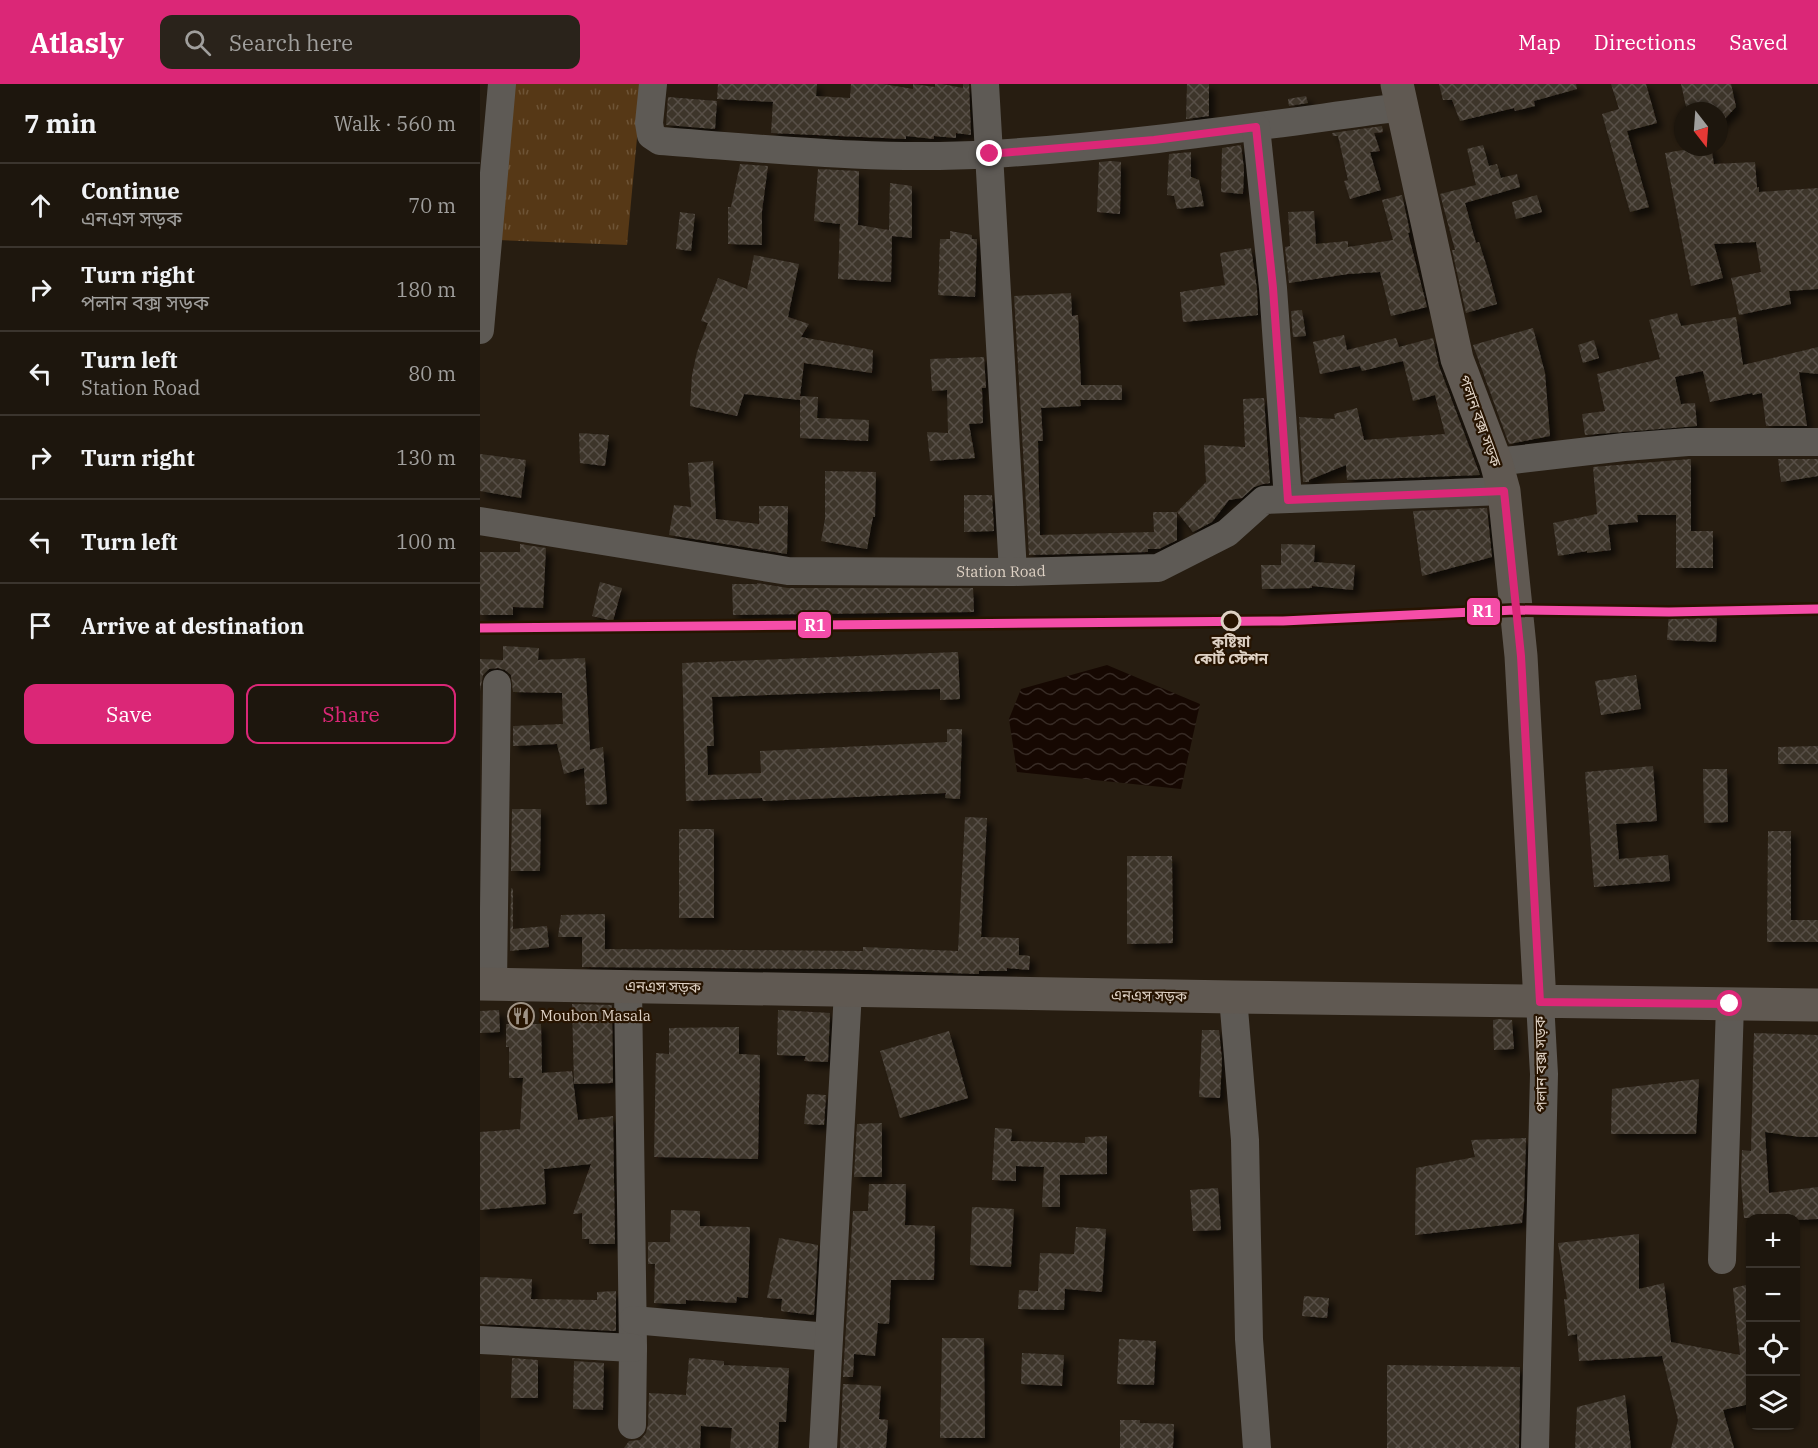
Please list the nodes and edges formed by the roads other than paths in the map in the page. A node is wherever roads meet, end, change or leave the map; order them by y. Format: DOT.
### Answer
graph roads {
  1 [pos="502,84"];
  2 [pos="653,84"];
  3 [pos="985,84"];
  4 [pos="1400,96"];
  5 [pos="1256,127"];
  6 [pos="990,154"];
  7 [pos="480,330"];
  8 [pos="1818,442"];
  9 [pos="1500,476"];
  10 [pos="1288,500"];
  11 [pos="480,521"];
  12 [pos="1013,572"];
  13 [pos="497,684"];
  14 [pos="487,984"];
  15 [pos="628,987"];
  16 [pos="848,990"];
  17 [pos="1233,998"];
  18 [pos="1540,1002"];
  19 [pos="1730,1004"];
  20 [pos="1818,1005"];
  21 [pos="1722,1260"];
  22 [pos="633,1320"];
  23 [pos="829,1337"];
  24 [pos="480,1340"];
  25 [pos="633,1348"];
  26 [pos="633,1425"];
  27 [pos="823,1448"];
  28 [pos="1257,1448"];
  29 [pos="1535,1448"];
  1 -- 7 [label="street"];
  2 -- 6 [label="street"];
  3 -- 6 [label="street"];
  4 -- 5 [label="street"];
  4 -- 9 [label="main road, পলান বক্স সড়ক"];
  5 -- 6 [label="street"];
  5 -- 10 [label="street"];
  6 -- 12 [label="street"];
  8 -- 9 [label="street, Station Road"];
  9 -- 10 [label="street, Station Road"];
  9 -- 18 [label="main road, পলান বক্স সড়ক"];
  10 -- 12 [label="street, Station Road"];
  11 -- 12 [label="street, Station Road"];
  13 -- 14 [label="street"];
  14 -- 15 [label="main road, এনএস সড়ক"];
  15 -- 16 [label="main road, এনএস সড়ক"];
  15 -- 22 [label="street"];
  16 -- 17 [label="main road, এনএস সড়ক"];
  16 -- 23 [label="street"];
  17 -- 18 [label="main road, এনএস সড়ক"];
  17 -- 28 [label="street"];
  18 -- 19 [label="main road, এনএস সড়ক"];
  18 -- 29 [label="street, পলান বক্স সড়ক"];
  19 -- 20 [label="main road, এনএস সড়ক"];
  19 -- 21 [label="street"];
  22 -- 23 [label="street"];
  22 -- 25 [label="street"];
  23 -- 27 [label="street"];
  24 -- 25 [label="street"];
  25 -- 26 [label="street"];
}
